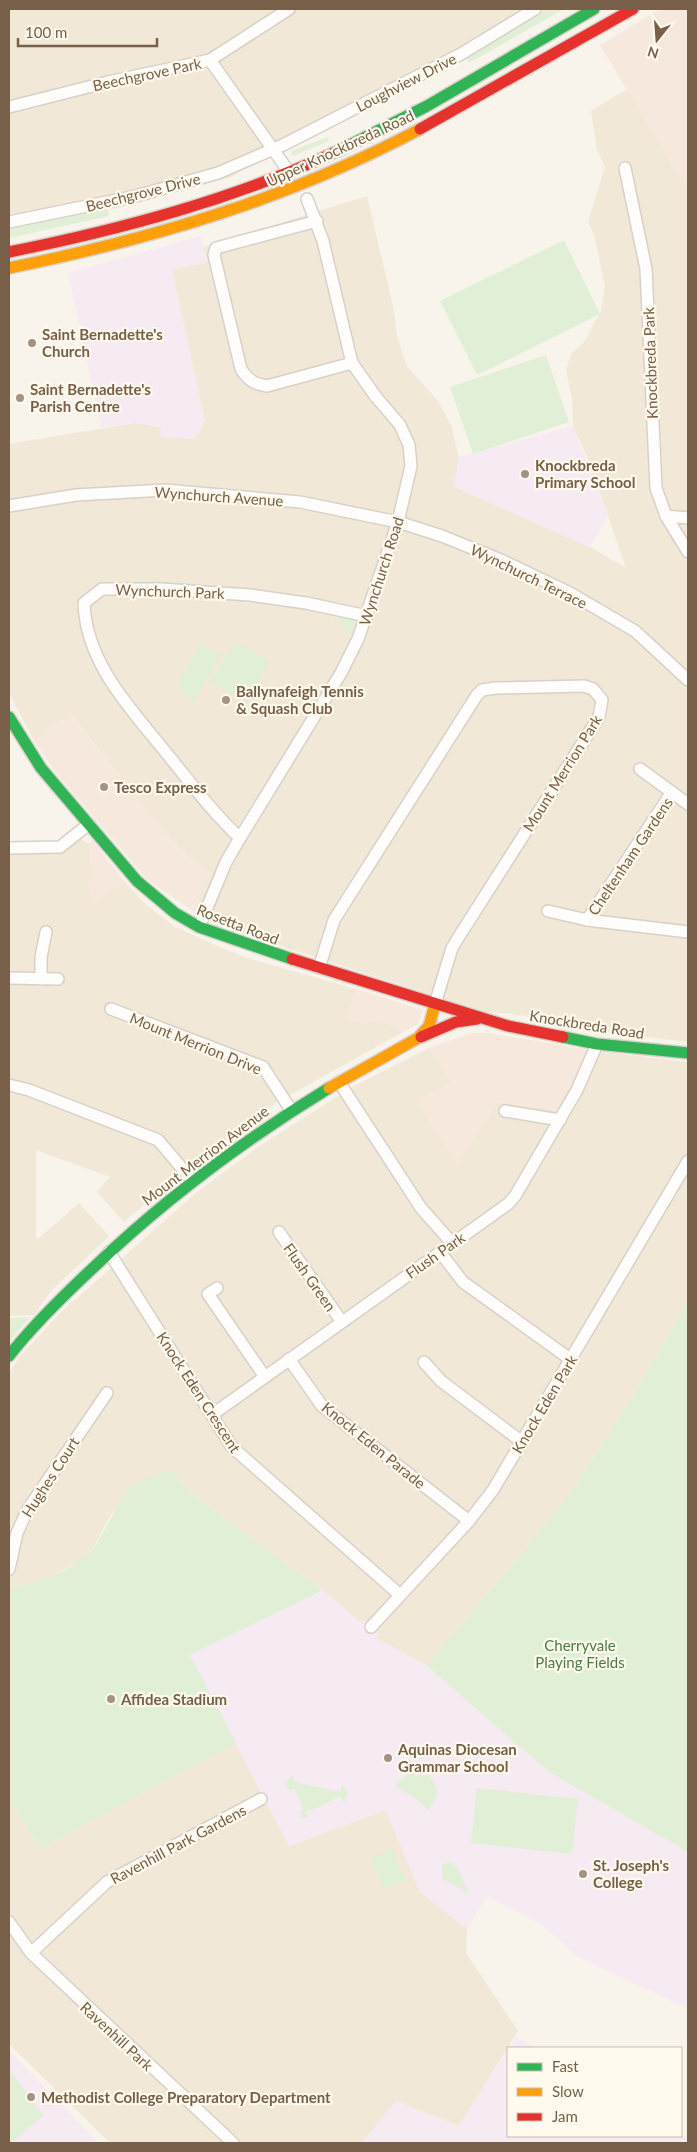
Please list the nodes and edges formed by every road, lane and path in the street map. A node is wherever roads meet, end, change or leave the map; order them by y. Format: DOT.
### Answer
graph roads {
  1 [pos="289,9"];
  2 [pos="535,9"];
  3 [pos="594,9"];
  4 [pos="633,9"];
  5 [pos="210,60"];
  6 [pos="9,107"];
  7 [pos="274,149"];
  8 [pos="625,168"];
  9 [pos="289,172"];
  10 [pos="296,187"];
  11 [pos="307,199"];
  12 [pos="317,221"];
  13 [pos="9,222"];
  14 [pos="9,252"];
  15 [pos="90,252"];
  16 [pos="9,268"];
  17 [pos="9,277"];
  18 [pos="352,363"];
  19 [pos="9,506"];
  20 [pos="666,516"];
  21 [pos="688,518"];
  22 [pos="398,522"];
  23 [pos="688,552"];
  24 [pos="367,616"];
  25 [pos="688,680"];
  26 [pos="9,718"];
  27 [pos="640,769"];
  28 [pos="672,792"];
  29 [pos="688,804"];
  30 [pos="89,824"];
  31 [pos="240,838"];
  32 [pos="9,848"];
  33 [pos="548,911"];
  34 [pos="587,920"];
  35 [pos="199,927"];
  36 [pos="46,932"];
  37 [pos="688,932"];
  38 [pos="319,968"];
  39 [pos="9,978"];
  40 [pos="41,978"];
  41 [pos="58,979"];
  42 [pos="435,1004"];
  43 [pos="111,1008"];
  44 [pos="481,1019"];
  45 [pos="418,1038"];
  46 [pos="597,1044"];
  47 [pos="688,1053"];
  48 [pos="339,1082"];
  49 [pos="9,1085"];
  50 [pos="291,1110"];
  51 [pos="505,1111"];
  52 [pos="560,1120"];
  53 [pos="688,1162"];
  54 [pos="192,1180"];
  55 [pos="278,1232"];
  56 [pos="452,1243"];
  57 [pos="108,1252"];
  58 [pos="440,1252"];
  59 [pos="217,1288"];
  60 [pos="342,1322"];
  61 [pos="9,1356"];
  62 [pos="570,1359"];
  63 [pos="289,1360"];
  64 [pos="424,1362"];
  65 [pos="265,1377"];
  66 [pos="107,1393"];
  67 [pos="213,1414"];
  68 [pos="522,1442"];
  69 [pos="469,1521"];
  70 [pos="9,1569"];
  71 [pos="400,1595"];
  72 [pos="371,1627"];
  73 [pos="261,1799"];
  74 [pos="9,1922"];
  75 [pos="31,1953"];
  76 [pos="233,2143"];
  1 -- 5 [label="street"];
  2 -- 7 [label="street, Loughview Drive"];
  3 -- 9 [label="main road, Upper Knockbreda Road"];
  4 -- 10 [label="main road, Upper Knockbreda Road"];
  5 -- 6 [label="street, Beechgrove Park"];
  5 -- 7 [label="street, Beechgrove Park"];
  7 -- 9 [label="street, Beechgrove Park"];
  7 -- 13 [label="street, Beechgrove Drive"];
  8 -- 20 [label="street, Knockbreda Park"];
  9 -- 10 [label="main road"];
  9 -- 14 [label="main road, Upper Knockbreda Road"];
  10 -- 15 [label="main road, Upper Knockbreda Road"];
  11 -- 12 [label="street, Wynchurch Road"];
  12 -- 18 [label="street, Wynchurch Road"];
  12 -- 18 [label="street"];
  15 -- 16 [label="main road, Upper Knockbreda Road"];
  15 -- 17 [label="main road"];
  18 -- 22 [label="street, Wynchurch Road"];
  19 -- 22 [label="street, Wynchurch Avenue"];
  20 -- 21 [label="street"];
  20 -- 23 [label="street, Knockbreda Park"];
  22 -- 24 [label="street, Wynchurch Road"];
  22 -- 25 [label="street, Wynchurch Terrace"];
  24 -- 31 [label="street, Wynchurch Road"];
  24 -- 31 [label="street, Wynchurch Park"];
  26 -- 30 [label="main road, Rosetta Road"];
  27 -- 28 [label="street"];
  28 -- 29 [label="street"];
  28 -- 34 [label="street, Cheltenham Gardens"];
  30 -- 32 [label="street"];
  30 -- 35 [label="main road, Rosetta Road"];
  31 -- 35 [label="street, Wynchurch Road"];
  33 -- 34 [label="street"];
  34 -- 37 [label="street"];
  35 -- 38 [label="main road, Rosetta Road"];
  36 -- 40 [label="street"];
  38 -- 42 [label="main road, Rosetta Road"];
  38 -- 42 [label="street, Mount Merrion Park"];
  39 -- 40 [label="street"];
  40 -- 41 [label="street"];
  42 -- 44 [label="main road, Rosetta Road"];
  42 -- 45 [label="main road, Mount Merrion Avenue"];
  43 -- 50 [label="street, Mount Merrion Drive"];
  44 -- 45 [label="main road"];
  44 -- 46 [label="main road, Knockbreda Road"];
  45 -- 48 [label="main road, Mount Merrion Avenue"];
  46 -- 47 [label="main road, Knockbreda Road"];
  46 -- 52 [label="street, Flush Park"];
  48 -- 50 [label="main road, Mount Merrion Avenue"];
  48 -- 56 [label="street"];
  49 -- 54 [label="street"];
  50 -- 54 [label="main road, Mount Merrion Avenue"];
  51 -- 52 [label="street"];
  52 -- 56 [label="street, Flush Park"];
  53 -- 62 [label="street, Knock Eden Park"];
  54 -- 57 [label="main road, Mount Merrion Avenue"];
  55 -- 60 [label="street, Flush Green"];
  56 -- 58 [label="street, Flush Park"];
  57 -- 61 [label="main road, Mount Merrion Avenue"];
  57 -- 67 [label="street, Knock Eden Crescent"];
  58 -- 60 [label="street, Flush Park"];
  58 -- 62 [label="street"];
  59 -- 65 [label="street"];
  60 -- 63 [label="street, Flush Park"];
  62 -- 68 [label="street, Knock Eden Park"];
  63 -- 65 [label="street, Flush Park"];
  63 -- 69 [label="street, Knock Eden Parade"];
  64 -- 68 [label="street"];
  65 -- 67 [label="street, Flush Park"];
  66 -- 70 [label="street, Hughes Court"];
  67 -- 71 [label="street, Knock Eden Crescent"];
  68 -- 69 [label="street, Knock Eden Park"];
  69 -- 71 [label="street, Knock Eden Park"];
  71 -- 72 [label="street, Knock Eden Park"];
  73 -- 75 [label="street, Ravenhill Park Gardens"];
  74 -- 75 [label="street, Ravenhill Park"];
  75 -- 76 [label="street, Ravenhill Park"];
}
